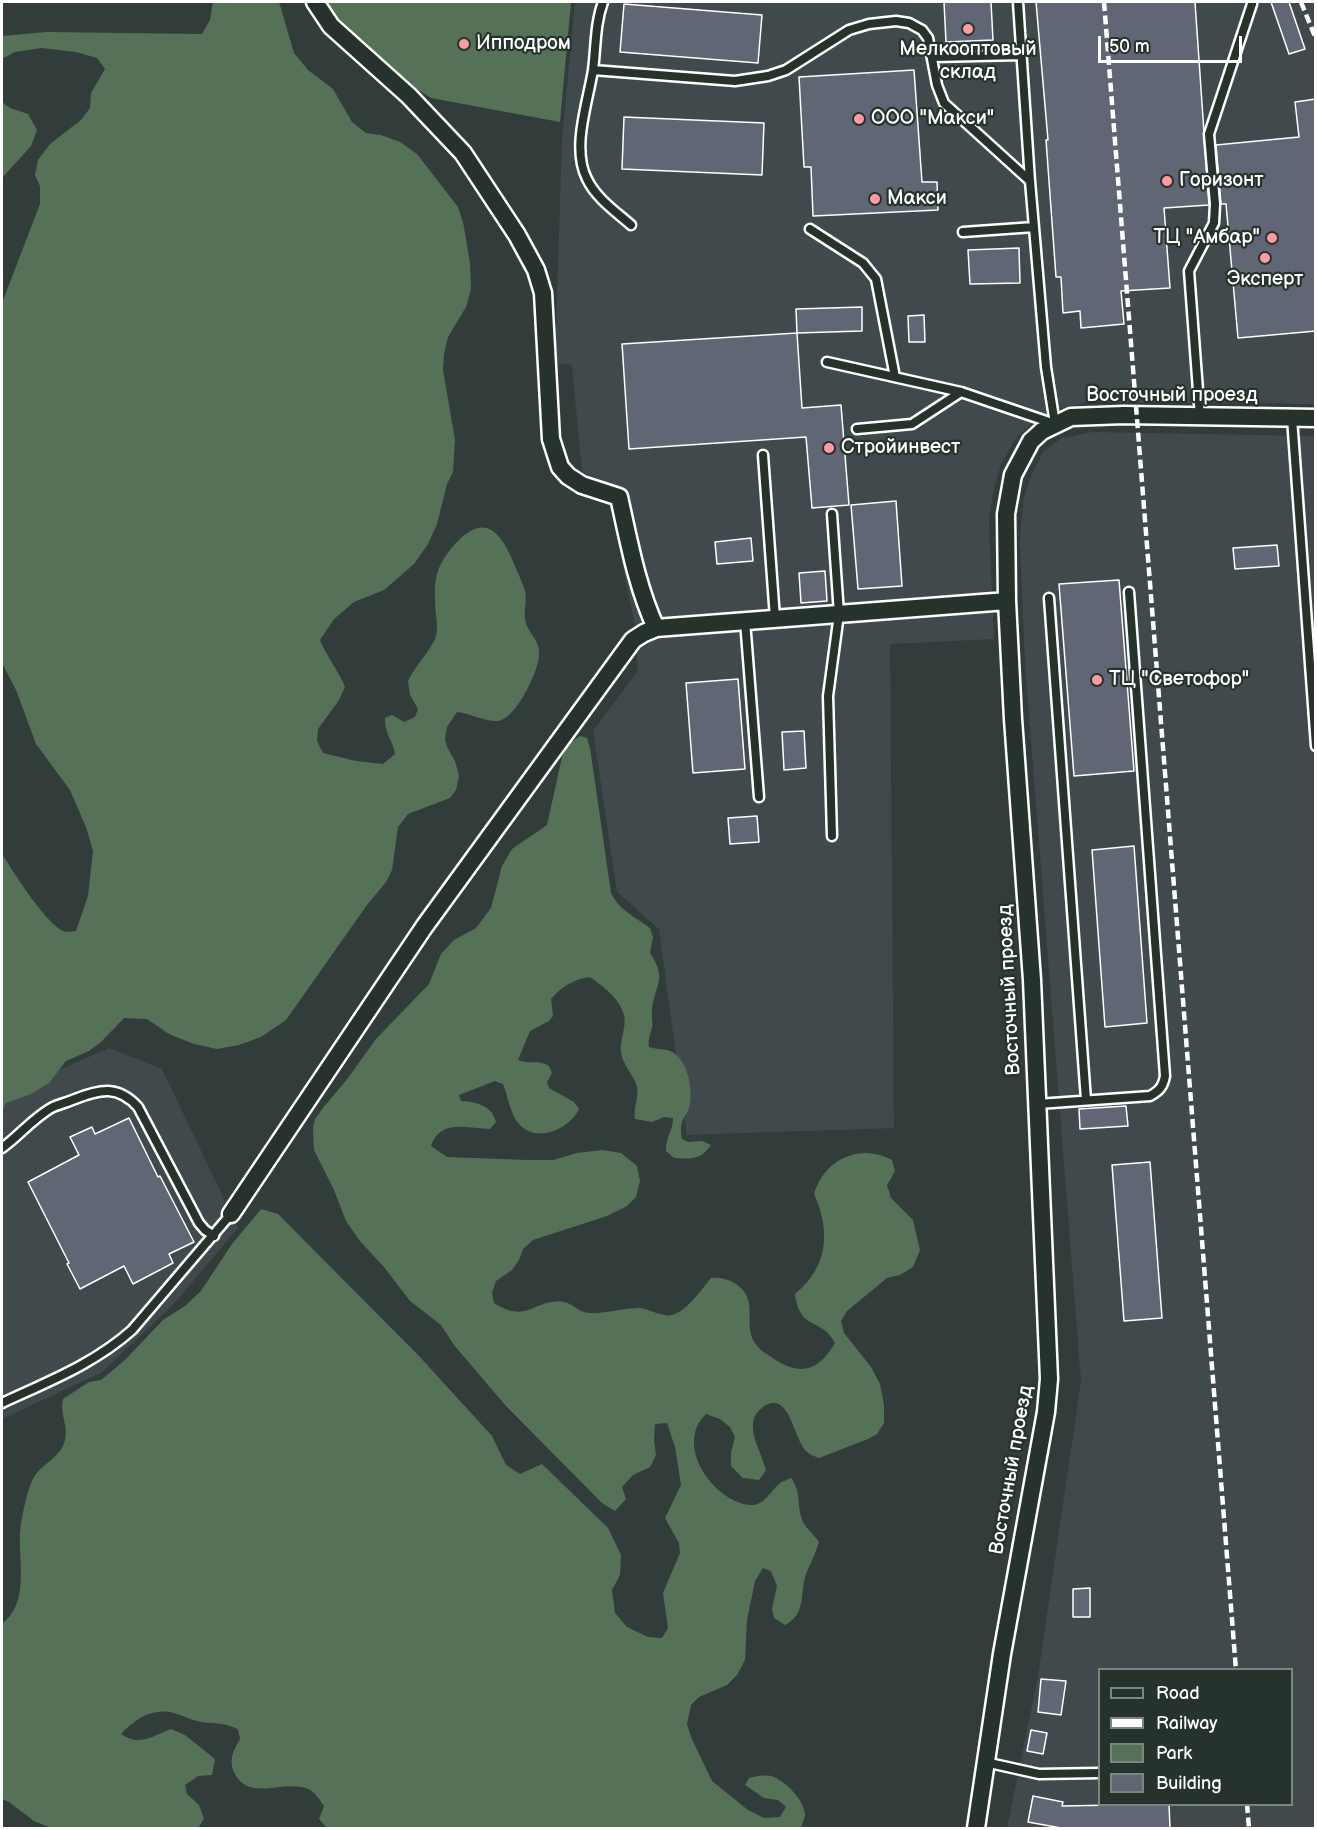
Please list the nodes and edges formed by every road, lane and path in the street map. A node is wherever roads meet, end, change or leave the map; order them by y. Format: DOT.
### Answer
graph roads {
  1 [pos="315,2"];
  2 [pos="603,2"];
  3 [pos="1018,2"];
  4 [pos="1252,4"];
  5 [pos="1022,55"];
  6 [pos="933,57"];
  7 [pos="593,70"];
  8 [pos="1030,181"];
  9 [pos="631,225"];
  10 [pos="1034,227"];
  11 [pos="810,229"];
  12 [pos="963,232"];
  13 [pos="827,362"];
  14 [pos="895,377"];
  15 [pos="961,392"];
  16 [pos="1200,417"];
  17 [pos="1292,418"];
  18 [pos="1316,418"];
  19 [pos="1055,424"];
  20 [pos="857,429"];
  21 [pos="763,455"];
  22 [pos="832,514"];
  23 [pos="1129,592"];
  24 [pos="1049,598"];
  25 [pos="1007,601"];
  26 [pos="839,614"];
  27 [pos="775,618"];
  28 [pos="745,621"];
  29 [pos="656,628"];
  30 [pos="1316,746"];
  31 [pos="759,797"];
  32 [pos="832,836"];
  33 [pos="1086,1100"];
  34 [pos="1038,1104"];
  35 [pos="2,1148"];
  36 [pos="231,1214"];
  37 [pos="214,1236"];
  38 [pos="2,1403"];
  39 [pos="985,1762"];
  40 [pos="1098,1773"];
  41 [pos="976,1828"];
  1 -- 29 [label="street"];
  2 -- 7 [label="lane"];
  3 -- 5 [label="lane"];
  4 -- 16 [label="lane"];
  5 -- 6 [label="lane"];
  5 -- 8 [label="lane"];
  6 -- 7 [label="lane"];
  6 -- 8 [label="lane"];
  7 -- 9 [label="lane"];
  8 -- 10 [label="lane"];
  10 -- 12 [label="lane"];
  10 -- 19 [label="lane"];
  11 -- 14 [label="lane"];
  13 -- 14 [label="lane"];
  14 -- 15 [label="lane"];
  15 -- 19 [label="lane"];
  15 -- 20 [label="lane"];
  16 -- 17 [label="street, Восточный проезд"];
  16 -- 19 [label="street, Восточный проезд"];
  17 -- 18 [label="street, Восточный проезд"];
  17 -- 30 [label="lane"];
  19 -- 25 [label="street, Восточный проезд"];
  21 -- 27 [label="lane"];
  22 -- 26 [label="lane"];
  23 -- 33 [label="lane"];
  24 -- 33 [label="lane"];
  25 -- 26 [label="street"];
  25 -- 34 [label="street, Восточный проезд"];
  26 -- 27 [label="street"];
  26 -- 32 [label="lane"];
  27 -- 28 [label="street"];
  28 -- 29 [label="street"];
  28 -- 31 [label="lane"];
  29 -- 36 [label="street"];
  33 -- 34 [label="lane"];
  34 -- 39 [label="street, Восточный проезд"];
  35 -- 37 [label="lane"];
  36 -- 37 [label="lane"];
  37 -- 38 [label="lane"];
  39 -- 40 [label="lane"];
  39 -- 41 [label="street, Восточный проезд"];
}
